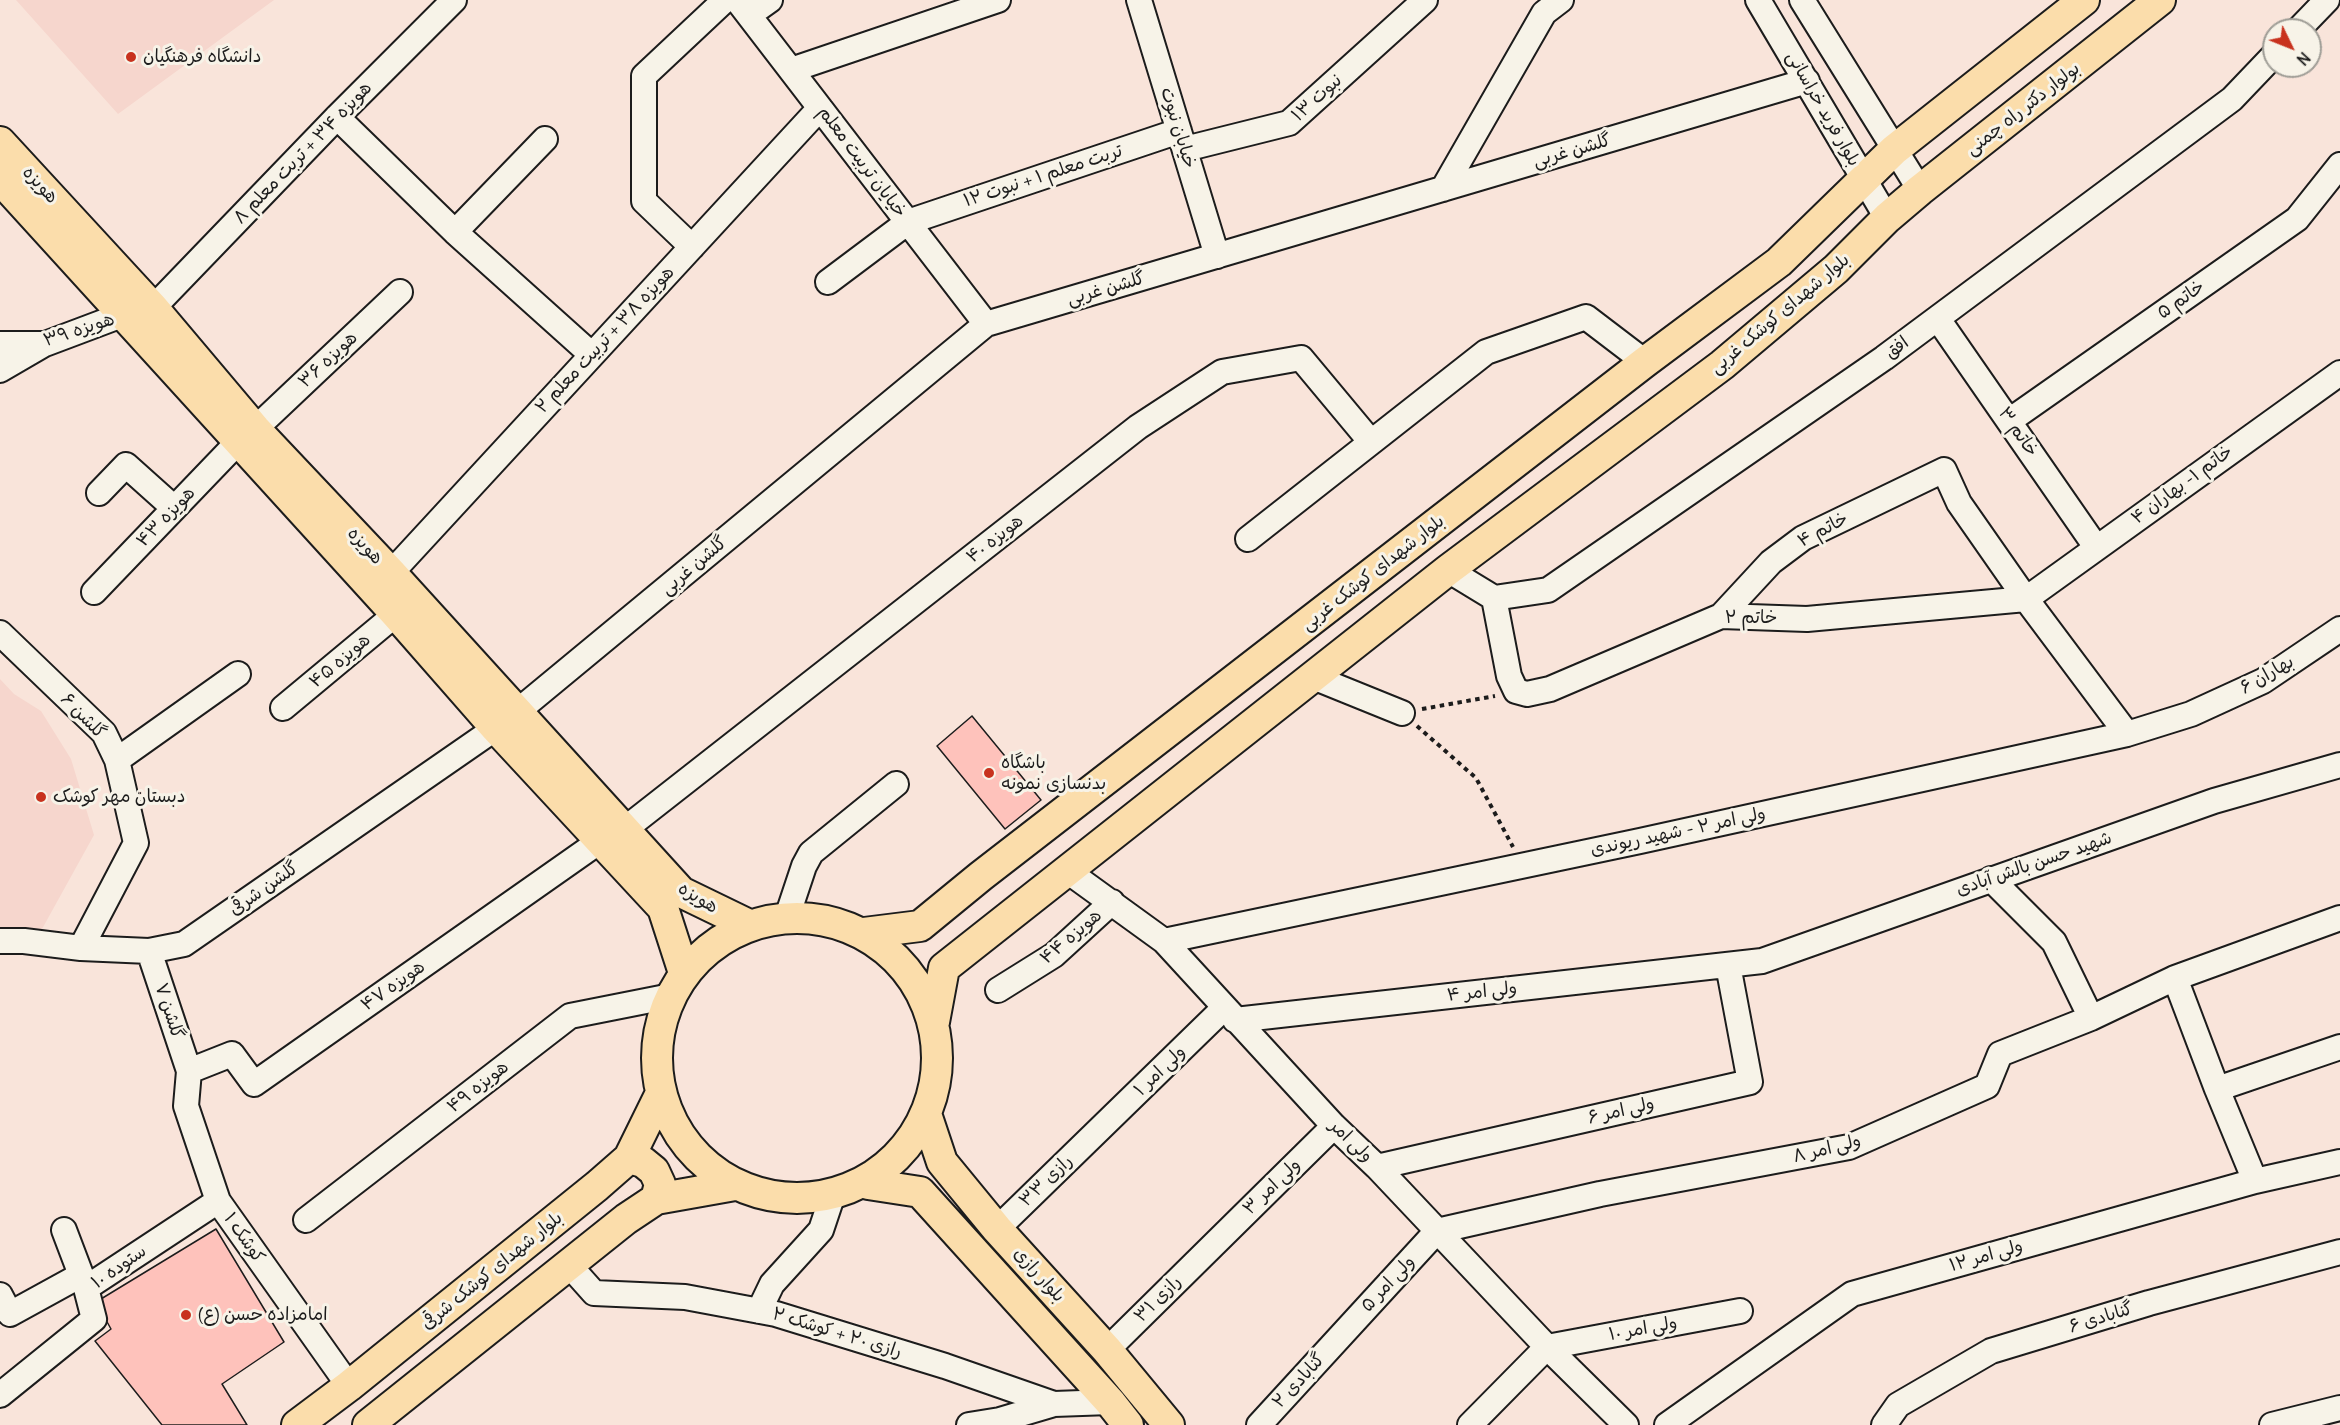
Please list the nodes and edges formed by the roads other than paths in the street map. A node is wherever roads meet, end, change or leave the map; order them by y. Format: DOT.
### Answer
graph roads {
  1 [pos="454,0"];
  2 [pos="725,0"];
  3 [pos="770,0"];
  4 [pos="998,0"];
  5 [pos="1139,0"];
  6 [pos="1425,0"];
  7 [pos="1561,0"];
  8 [pos="1758,0"];
  9 [pos="1802,0"];
  10 [pos="2084,0"];
  11 [pos="2160,0"];
  12 [pos="2326,0"];
  13 [pos="743,8"];
  14 [pos="2309,18"];
  15 [pos="2262,68"];
  16 [pos="791,70"];
  17 [pos="1807,81"];
  18 [pos="820,108"];
  19 [pos="337,117"];
  20 [pos="545,139"];
  21 [pos="1182,140"];
  22 [pos="0,142"];
  23 [pos="1894,150"];
  24 [pos="2340,165"];
  25 [pos="1863,178"];
  26 [pos="0,179"];
  27 [pos="1443,189"];
  28 [pos="1920,190"];
  29 [pos="1887,218"];
  30 [pos="908,222"];
  31 [pos="454,232"];
  32 [pos="692,247"];
  33 [pos="1217,256"];
  34 [pos="828,282"];
  35 [pos="400,292"];
  36 [pos="153,308"];
  37 [pos="122,315"];
  38 [pos="1938,318"];
  39 [pos="986,324"];
  40 [pos="1690,329"];
  41 [pos="0,344"];
  42 [pos="45,344"];
  43 [pos="592,355"];
  44 [pos="1646,362"];
  45 [pos="1722,365"];
  46 [pos="0,370"];
  47 [pos="2340,373"];
  48 [pos="2009,421"];
  49 [pos="246,435"];
  50 [pos="1371,442"];
  51 [pos="99,493"];
  52 [pos="174,508"];
  53 [pos="1248,539"];
  54 [pos="2096,547"];
  55 [pos="1448,570"];
  56 [pos="391,573"];
  57 [pos="94,592"];
  58 [pos="1494,598"];
  59 [pos="2026,599"];
  60 [pos="396,614"];
  61 [pos="1721,616"];
  62 [pos="2340,629"];
  63 [pos="0,633"];
  64 [pos="238,674"];
  65 [pos="1313,677"];
  66 [pos="283,708"];
  67 [pos="1402,713"];
  68 [pos="2191,714"];
  69 [pos="507,720"];
  70 [pos="2127,735"];
  71 [pos="117,760"];
  72 [pos="2340,765"];
  73 [pos="896,784"];
  74 [pos="613,835"];
  75 [pos="1066,870"];
  76 [pos="1991,879"];
  77 [pos="1112,902"];
  78 [pos="787,917"];
  79 [pos="2340,918"];
  80 [pos="749,926"];
  81 [pos="864,933"];
  82 [pos="1164,940"];
  83 [pos="0,941"];
  84 [pos="81,948"];
  85 [pos="149,951"];
  86 [pos="1728,965"];
  87 [pos="2175,978"];
  88 [pos="677,984"];
  89 [pos="998,990"];
  90 [pos="1230,1014"];
  91 [pos="2091,1018"];
  92 [pos="934,1022"];
  93 [pos="2340,1047"];
  94 [pos="189,1071"];
  95 [pos="2217,1089"];
  96 [pos="660,1095"];
  97 [pos="926,1114"];
  98 [pos="1334,1126"];
  99 [pos="1095,1134"];
  100 [pos="629,1158"];
  101 [pos="2340,1162"];
  102 [pos="1377,1167"];
  103 [pos="2255,1181"];
  104 [pos="868,1184"];
  105 [pos="735,1185"];
  106 [pos="833,1194"];
  107 [pos="656,1199"];
  108 [pos="218,1201"];
  109 [pos="306,1220"];
  110 [pos="997,1228"];
  111 [pos="64,1230"];
  112 [pos="1437,1232"];
  113 [pos="1209,1249"];
  114 [pos="2340,1252"];
  115 [pos="569,1265"];
  116 [pos="84,1281"];
  117 [pos="0,1295"];
  118 [pos="759,1311"];
  119 [pos="1740,1311"];
  120 [pos="1340,1337"];
  121 [pos="1547,1347"];
  122 [pos="1107,1350"];
  123 [pos="349,1386"];
  124 [pos="0,1395"];
  125 [pos="1054,1404"];
  126 [pos="2340,1408"];
  127 [pos="1119,1414"];
  128 [pos="297,1425"];
  129 [pos="368,1425"];
  130 [pos="969,1425"];
  131 [pos="1169,1425"];
  132 [pos="1259,1425"];
  133 [pos="1470,1425"];
  134 [pos="1626,1425"];
  135 [pos="1667,1425"];
  136 [pos="1884,1425"];
  137 [pos="2272,1425"];
  1 -- 19 [label="street, هویزه ۳۴ + تربت معلم ۸"];
  2 -- 32 [label="street"];
  3 -- 13 [label="street"];
  4 -- 16 [label="street"];
  5 -- 21 [label="street, خیابان نبوت"];
  6 -- 21 [label="street, نبوت ۱۳"];
  7 -- 27 [label="street"];
  8 -- 17 [label="street, بلوار فرید خراسانی"];
  9 -- 23 [label="street"];
  10 -- 23 [label="main road"];
  11 -- 28 [label="main road, بولوار دکتر راه چمنی"];
  12 -- 14 [label="street"];
  13 -- 16 [label="street, خیایان تربیت معلم"];
  15 -- 38 [label="street, افق"];
  16 -- 18 [label="street, خیایان تربیت معلم"];
  17 -- 25 [label="street, بلوار فرید خراسانی"];
  17 -- 27 [label="street, گلشن غربی"];
  18 -- 30 [label="street, خیایان تربیت معلم"];
  18 -- 32 [label="street, هویزه ۳۸ + تربیت معلم ۲"];
  19 -- 31 [label="street"];
  19 -- 36 [label="street, هویزه ۳۴ + تربت معلم ۸"];
  20 -- 31 [label="street"];
  21 -- 30 [label="street, تربت معلم ۱ + نبوت ۱۲"];
  21 -- 33 [label="street, خیابان نبوت"];
  22 -- 36 [label="main road, هویزه"];
  23 -- 25 [label="main road"];
  23 -- 28 [label="street"];
  24 -- 48 [label="street, خاتم ۵"];
  25 -- 29 [label="street, بلوار فرید خراسانی"];
  25 -- 40 [label="main road, بلوار شهدای کوشک غربی"];
  26 -- 37 [label="main road, هویزه"];
  27 -- 33 [label="street, گلشن غربی"];
  28 -- 29 [label="main road, بولوار دکتر راه چمنی"];
  29 -- 45 [label="main road, بلوار شهدای کوشک غربی"];
  30 -- 34 [label="street, تربت معلم ۱ + نبوت ۱۲"];
  30 -- 39 [label="street, خیایان تربیت معلم"];
  31 -- 43 [label="street"];
  32 -- 43 [label="street, هویزه ۳۸ + تربیت معلم ۲"];
  33 -- 39 [label="street, گلشن غربی"];
  35 -- 49 [label="street, هویزه ۳۶"];
  36 -- 49 [label="main road, هویزه"];
  37 -- 42 [label="street, هویزه ۳۹"];
  37 -- 49 [label="main road, هویزه"];
  38 -- 48 [label="street, خاتم ۳"];
  38 -- 58 [label="street, افق"];
  39 -- 69 [label="street, گلشن غربی"];
  40 -- 44 [label="main road, بلوار شهدای کوشک غربی"];
  40 -- 45 [label="main road"];
  41 -- 42 [label="street, هویزه ۳۹"];
  42 -- 46 [label="street"];
  43 -- 56 [label="street, هویزه ۳۸ + تربیت معلم ۲"];
  44 -- 50 [label="street"];
  44 -- 81 [label="main road, بلوار شهدای کوشک غربی"];
  45 -- 55 [label="main road, بلوار شهدای کوشک غربی"];
  47 -- 54 [label="street, خاتم ۱- بهاران ۴"];
  48 -- 54 [label="street, خاتم ۳"];
  49 -- 52 [label="street, هویزه ۴۳"];
  49 -- 56 [label="main road, هویزه"];
  49 -- 60 [label="main road, هویزه"];
  50 -- 53 [label="street"];
  50 -- 74 [label="street, هویزه ۴۰"];
  51 -- 52 [label="street"];
  52 -- 57 [label="street, هویزه ۴۳"];
  54 -- 59 [label="street, خاتم ۱- بهاران ۴"];
  55 -- 58 [label="street"];
  55 -- 65 [label="main road, بلوار شهدای کوشک غربی"];
  56 -- 69 [label="main road, هویزه"];
  58 -- 61 [label="street, خاتم ۲"];
  59 -- 61 [label="street, خاتم ۲"];
  59 -- 61 [label="street, خاتم ۴"];
  59 -- 70 [label="street"];
  60 -- 66 [label="street, هویزه ۴۵"];
  60 -- 69 [label="main road, هویزه"];
  62 -- 68 [label="street, بهاران ۶"];
  63 -- 71 [label="street, گلشن ۶"];
  64 -- 71 [label="street"];
  65 -- 67 [label="street"];
  65 -- 75 [label="main road, بلوار شهدای کوشک غربی"];
  68 -- 70 [label="street, ولی امر ۲ - شهید ریوندی"];
  69 -- 74 [label="main road, هویزه"];
  69 -- 85 [label="street, گلشن شرقی"];
  70 -- 82 [label="street, ولی امر ۲ - شهید ریوندی"];
  71 -- 84 [label="street, گلشن ۶"];
  72 -- 76 [label="street, شهید حسن بالش آبادی"];
  73 -- 78 [label="street"];
  74 -- 80 [label="main road, هویزه"];
  74 -- 88 [label="main road, هویزه"];
  74 -- 94 [label="street, هویزه ۴۷"];
  75 -- 77 [label="street, ولی امر"];
  75 -- 92 [label="main road, بلوار شهدای کوشک غربی"];
  76 -- 86 [label="street, شهید حسن بالش آبادی"];
  76 -- 91 [label="street"];
  77 -- 82 [label="street, ولی امر"];
  77 -- 89 [label="street, هویزه ۴۴"];
  78 -- 80 [label="main road"];
  78 -- 81 [label="main road"];
  79 -- 87 [label="street, ولی امر ۸"];
  80 -- 88 [label="main road"];
  81 -- 92 [label="main road"];
  82 -- 90 [label="street, ولی امر"];
  83 -- 84 [label="street, گلشن شرقی"];
  84 -- 85 [label="street, گلشن شرقی"];
  85 -- 94 [label="street, گلشن ۷"];
  86 -- 90 [label="street, ولی امر ۴"];
  86 -- 102 [label="street, ولی امر ۶"];
  87 -- 91 [label="street, ولی امر ۸"];
  87 -- 95 [label="street"];
  88 -- 96 [label="main road"];
  88 -- 109 [label="street, هویزه ۴۹"];
  90 -- 98 [label="street, ولی امر"];
  90 -- 99 [label="street, ولی امر ۱"];
  91 -- 112 [label="street, ولی امر ۸"];
  92 -- 97 [label="main road"];
  93 -- 95 [label="street"];
  94 -- 108 [label="street, کوشک ۱"];
  95 -- 103 [label="street"];
  96 -- 100 [label="main road, بلوار شهدای کوشک شرقی"];
  96 -- 105 [label="main road"];
  97 -- 104 [label="main road"];
  97 -- 110 [label="main road, بلوار رازی"];
  98 -- 102 [label="street, ولی امر"];
  98 -- 113 [label="street, ولی امر ۳"];
  99 -- 110 [label="street, رازی ۳۳"];
  100 -- 107 [label="main road"];
  100 -- 123 [label="main road, بلوار شهدای کوشک شرقی"];
  101 -- 103 [label="street, ولی امر ۱۲"];
  102 -- 112 [label="street, ولی امر"];
  103 -- 135 [label="street, ولی امر ۱۲"];
  104 -- 106 [label="main road"];
  104 -- 127 [label="main road, بلوار رازی"];
  105 -- 106 [label="main road"];
  105 -- 107 [label="main road"];
  106 -- 118 [label="street"];
  107 -- 115 [label="main road"];
  108 -- 116 [label="street, ستوده ۱۰"];
  108 -- 123 [label="street, کوشک ۱"];
  110 -- 122 [label="main road, بلوار رازی"];
  111 -- 116 [label="street"];
  112 -- 120 [label="street, ولی امر ۵"];
  112 -- 121 [label="street, ولی امر"];
  113 -- 122 [label="street, رازی ۳۱"];
  114 -- 136 [label="street, گنابادی ۶"];
  115 -- 118 [label="street, رازی ۲۰ + کوشک ۲"];
  115 -- 129 [label="main road"];
  116 -- 117 [label="street"];
  116 -- 124 [label="street, ستوده ۱۰"];
  118 -- 125 [label="street, رازی ۲۰ + کوشک ۲"];
  119 -- 121 [label="street, ولی امر ۱۰"];
  120 -- 132 [label="street, گنابادی ۲"];
  121 -- 133 [label="street"];
  121 -- 134 [label="street, ولی امر"];
  122 -- 131 [label="main road, بلوار رازی"];
  123 -- 128 [label="main road, بلوار شهدای کوشک شرقی"];
  125 -- 127 [label="street, رازی ۲۰ + کوشک ۲"];
  125 -- 130 [label="street"];
  126 -- 137 [label="street"];
}
